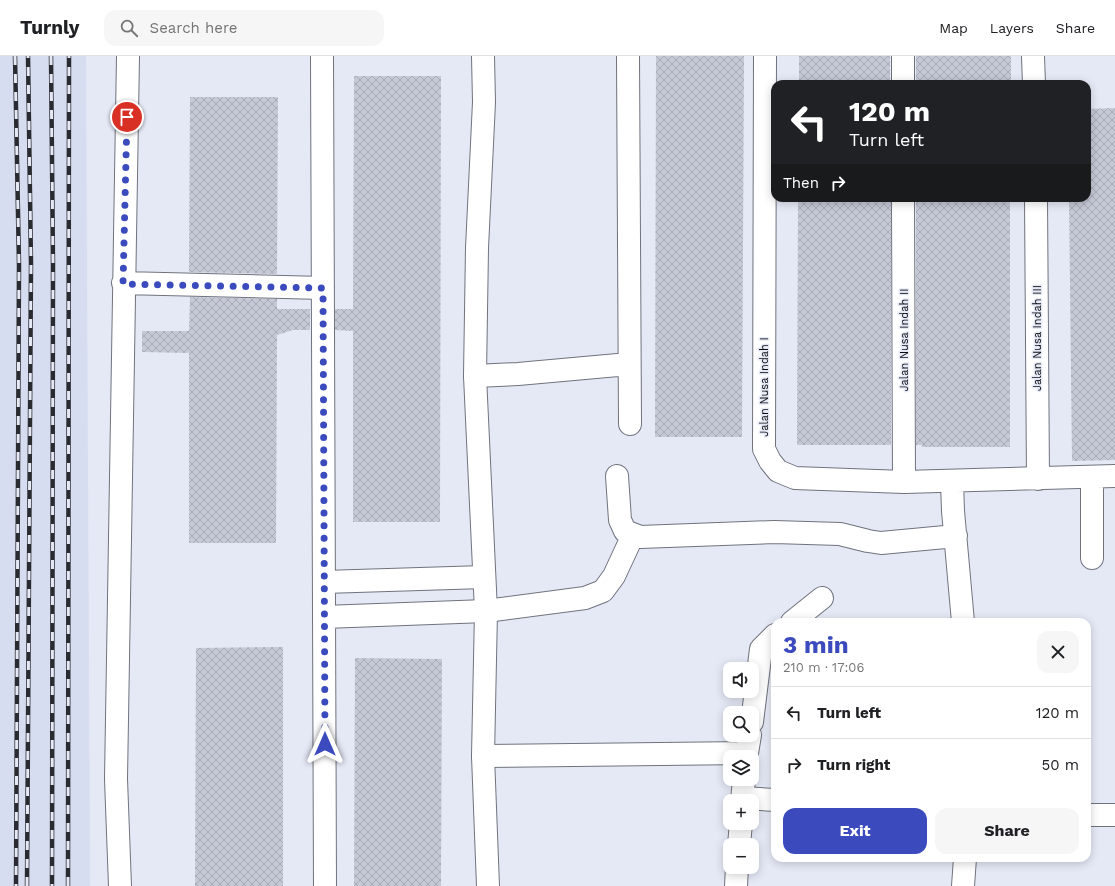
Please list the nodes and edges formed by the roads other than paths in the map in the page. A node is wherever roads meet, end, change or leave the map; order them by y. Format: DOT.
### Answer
graph roads {
  1 [pos="128,56"];
  2 [pos="322,56"];
  3 [pos="483,56"];
  4 [pos="628,56"];
  5 [pos="765,56"];
  6 [pos="903,56"];
  7 [pos="1033,56"];
  8 [pos="904,80"];
  9 [pos="1034,80"];
  10 [pos="904,202"];
  11 [pos="1036,202"];
  12 [pos="123,284"];
  13 [pos="323,288"];
  14 [pos="629,364"];
  15 [pos="475,376"];
  16 [pos="630,424"];
  17 [pos="616,476"];
  18 [pos="1115,476"];
  19 [pos="1092,477"];
  20 [pos="1038,479"];
  21 [pos="904,482"];
  22 [pos="952,482"];
  23 [pos="956,534"];
  24 [pos="633,535"];
  25 [pos="1092,558"];
  26 [pos="484,578"];
  27 [pos="324,582"];
  28 [pos="822,598"];
  29 [pos="486,611"];
  30 [pos="324,616"];
  31 [pos="797,618"];
  32 [pos="963,618"];
  33 [pos="771,639"];
  34 [pos="754,706"];
  35 [pos="748,748"];
  36 [pos="483,756"];
  37 [pos="743,793"];
  38 [pos="771,799"];
  39 [pos="1091,815"];
  40 [pos="1115,815"];
  41 [pos="965,862"];
  42 [pos="737,874"];
  43 [pos="120,886"];
  44 [pos="325,886"];
  45 [pos="488,886"];
  46 [pos="736,886"];
  47 [pos="963,886"];
  1 -- 12 [label="street"];
  2 -- 13 [label="street"];
  3 -- 15 [label="street"];
  4 -- 14 [label="street"];
  5 -- 21 [label="street, Jalan Nusa Indah I"];
  6 -- 8 [label="street"];
  7 -- 9 [label="street"];
  10 -- 21 [label="street, Jalan Nusa Indah II"];
  11 -- 20 [label="street, Jalan Nusa Indah III"];
  12 -- 13 [label="street"];
  12 -- 43 [label="street"];
  13 -- 27 [label="street"];
  14 -- 15 [label="street"];
  14 -- 16 [label="street"];
  15 -- 26 [label="street"];
  17 -- 24 [label="street"];
  18 -- 19 [label="street, Jalan Nusa Indah I"];
  19 -- 20 [label="street, Jalan Nusa Indah I"];
  19 -- 25 [label="street"];
  20 -- 22 [label="street, Jalan Nusa Indah I"];
  21 -- 22 [label="street, Jalan Nusa Indah I"];
  22 -- 23 [label="street"];
  23 -- 24 [label="street"];
  23 -- 32 [label="street"];
  24 -- 29 [label="street"];
  26 -- 27 [label="street"];
  26 -- 29 [label="street"];
  27 -- 30 [label="street"];
  28 -- 31 [label="street"];
  29 -- 30 [label="street"];
  29 -- 36 [label="street"];
  30 -- 44 [label="street"];
  33 -- 34 [label="street"];
  35 -- 36 [label="street"];
  36 -- 45 [label="street"];
  37 -- 38 [label="street"];
  39 -- 40 [label="street"];
  41 -- 47 [label="street"];
  42 -- 46 [label="street"];
}
